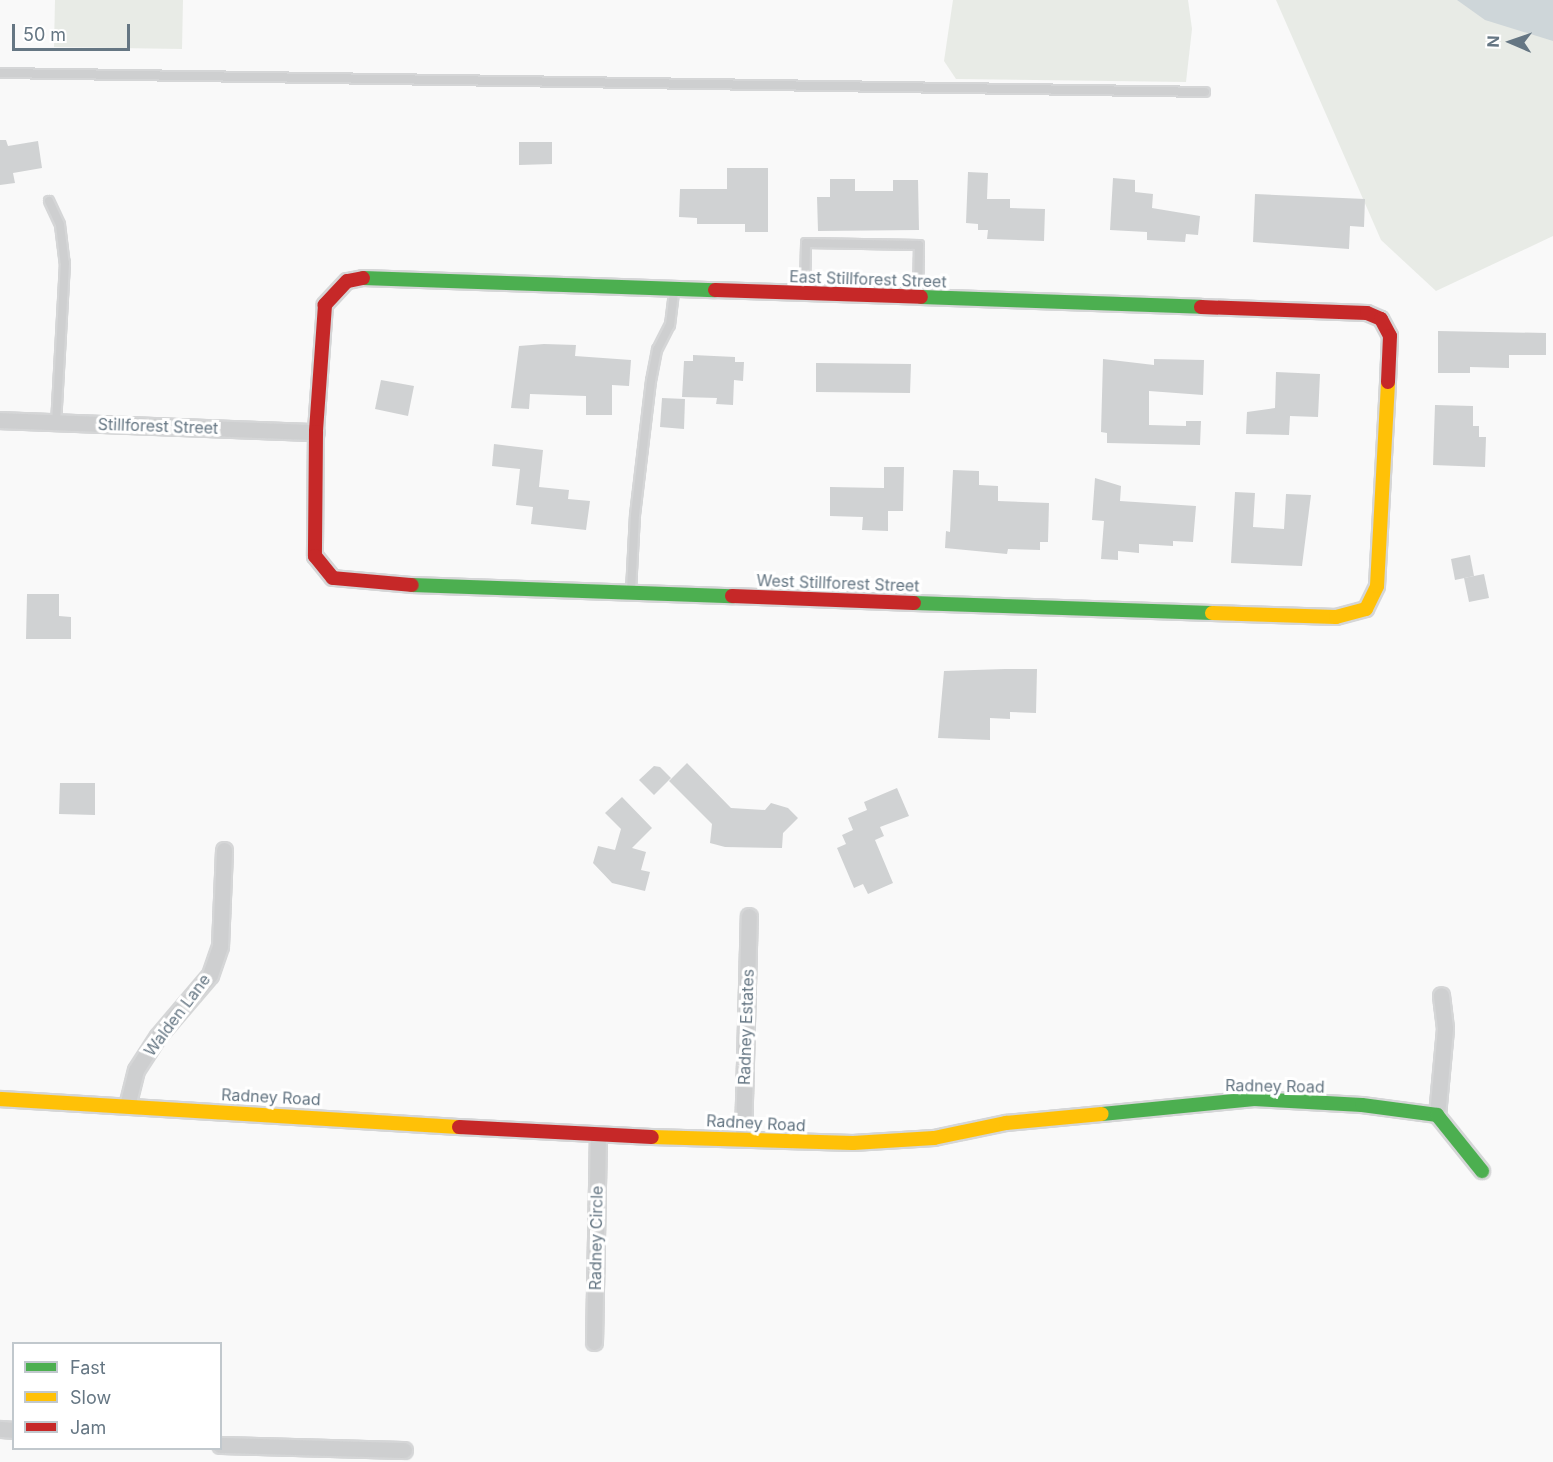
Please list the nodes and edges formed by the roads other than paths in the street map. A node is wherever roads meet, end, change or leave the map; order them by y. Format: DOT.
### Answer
graph roads {
  1 [pos="0,73"];
  2 [pos="1205,92"];
  3 [pos="49,201"];
  4 [pos="674,289"];
  5 [pos="805,293"];
  6 [pos="918,297"];
  7 [pos="0,420"];
  8 [pos="56,422"];
  9 [pos="316,432"];
  10 [pos="1383,484"];
  11 [pos="631,592"];
  12 [pos="224,850"];
  13 [pos="749,916"];
  14 [pos="1441,995"];
  15 [pos="0,1099"];
  16 [pos="127,1106"];
  17 [pos="1437,1115"];
  18 [pos="598,1135"];
  19 [pos="742,1138"];
  20 [pos="1482,1171"];
  21 [pos="594,1342"];
  22 [pos="222,1445"];
  23 [pos="404,1450"];
  1 -- 2 [label="lane"];
  3 -- 8 [label="lane"];
  4 -- 5 [label="street, East Stillforest Street"];
  4 -- 9 [label="street, East Stillforest Street"];
  4 -- 11 [label="lane"];
  5 -- 6 [label="street, East Stillforest Street"];
  5 -- 6 [label="lane"];
  6 -- 10 [label="street, East Stillforest Street"];
  7 -- 8 [label="street, Stillforest Street"];
  8 -- 9 [label="street, Stillforest Street"];
  9 -- 11 [label="street, West Stillforest Street"];
  10 -- 11 [label="street, West Stillforest Street"];
  12 -- 16 [label="street, Walden Lane"];
  13 -- 19 [label="street, Radney Estates"];
  14 -- 17 [label="street"];
  15 -- 16 [label="street, Radney Road"];
  16 -- 18 [label="street, Radney Road"];
  17 -- 19 [label="street, Radney Road"];
  17 -- 20 [label="street"];
  18 -- 19 [label="street, Radney Road"];
  18 -- 21 [label="street, Radney Circle"];
  22 -- 23 [label="street"];
}
